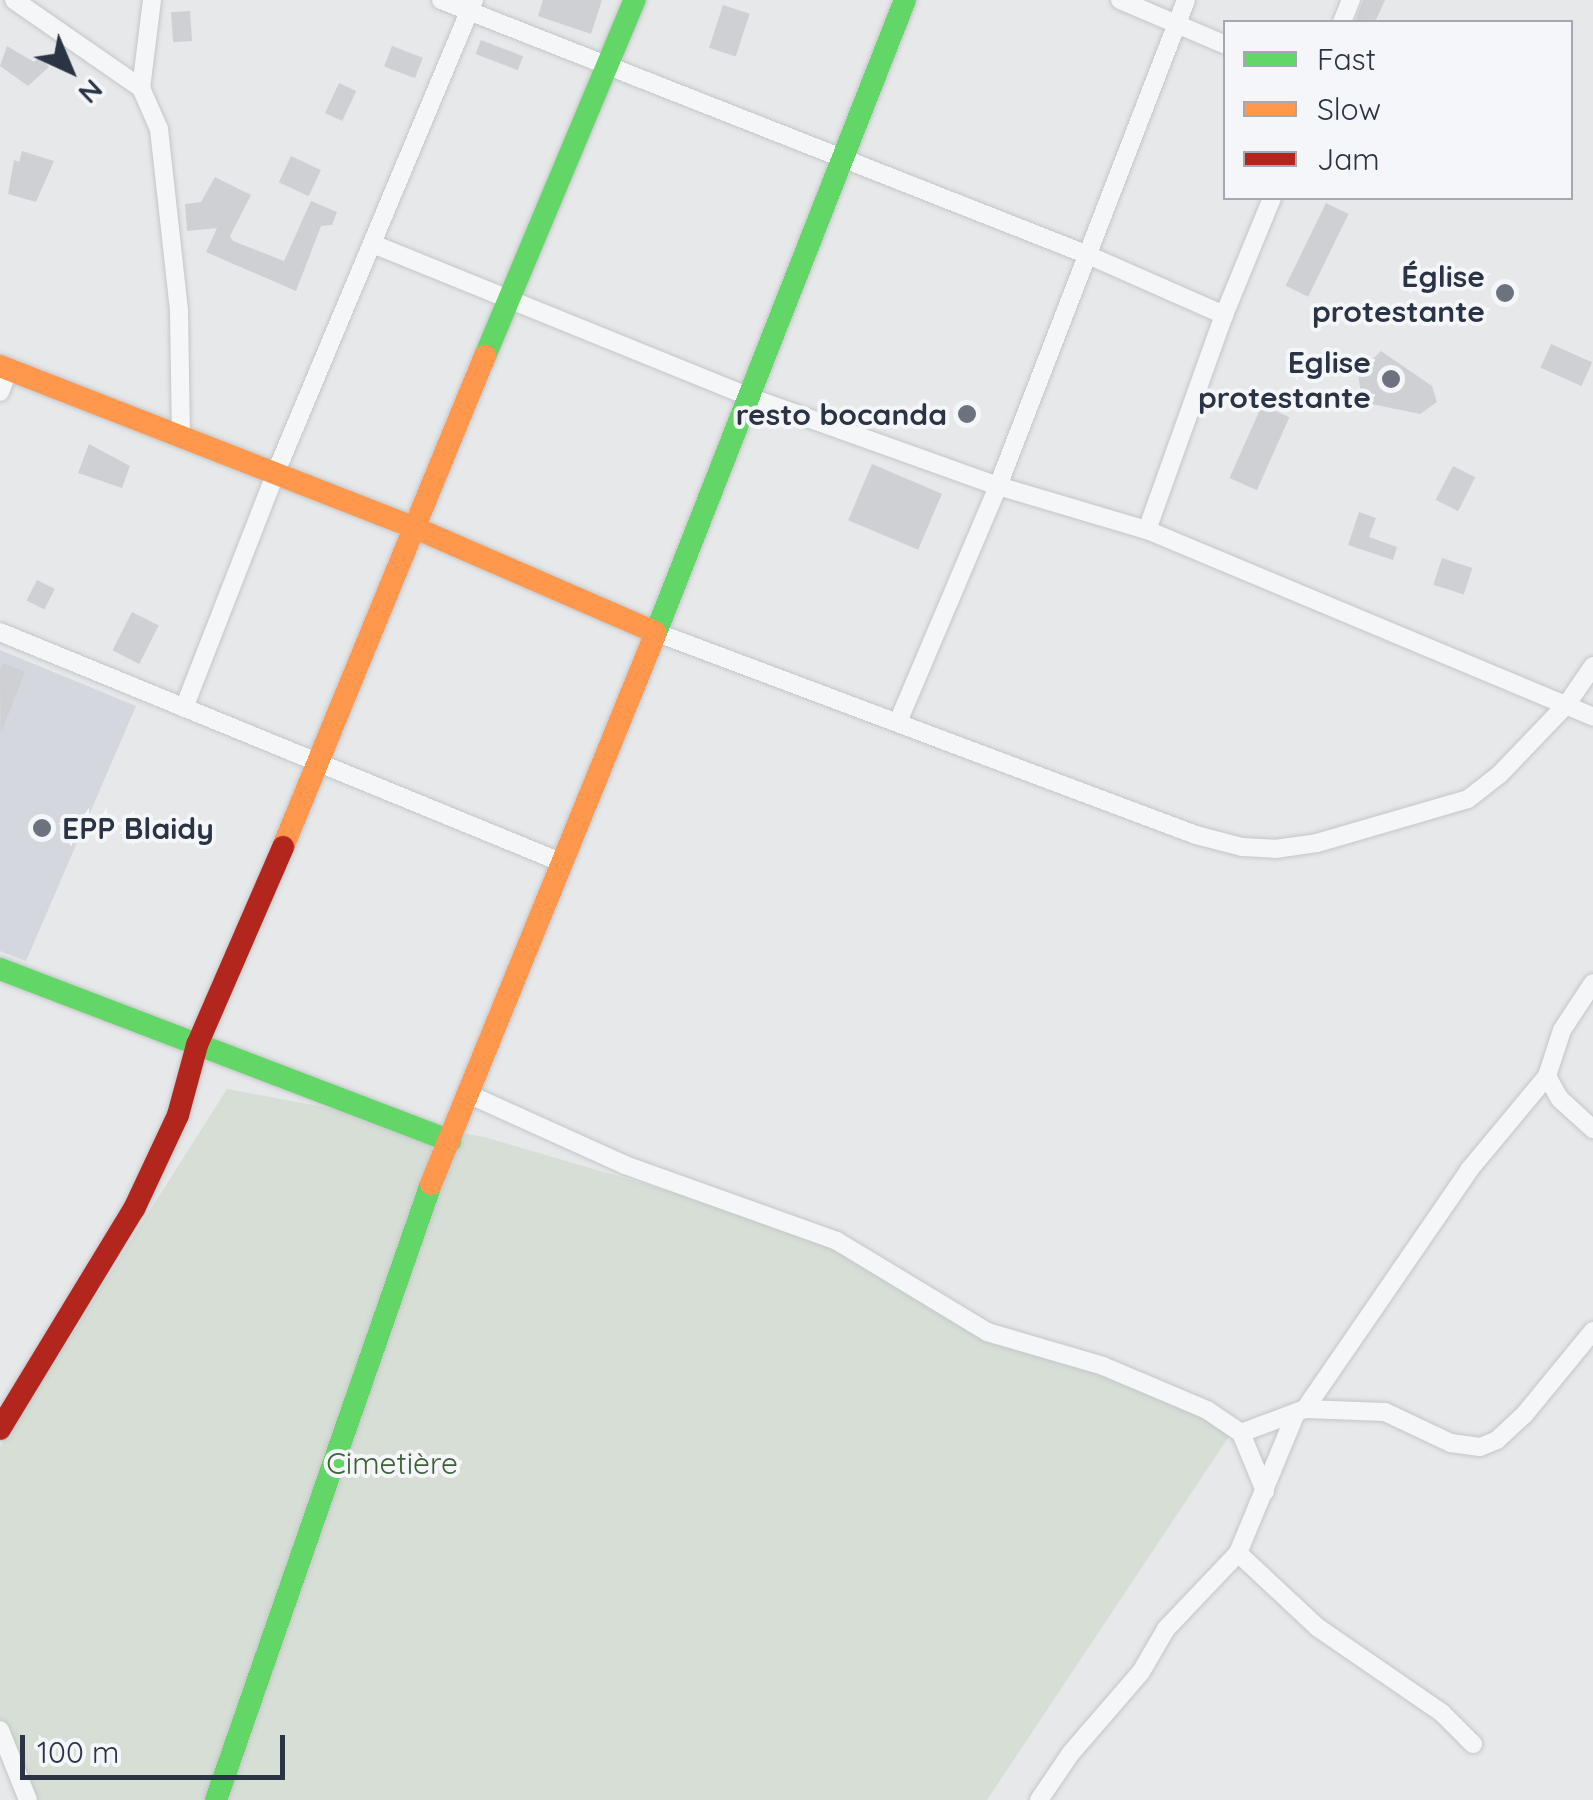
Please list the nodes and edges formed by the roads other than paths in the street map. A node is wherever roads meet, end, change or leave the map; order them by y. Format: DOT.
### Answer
graph roads {
  1 [pos="14,0"];
  2 [pos="152,0"];
  3 [pos="441,0"];
  4 [pos="636,0"];
  5 [pos="905,0"];
  6 [pos="1120,0"];
  7 [pos="1186,0"];
  8 [pos="471,6"];
  9 [pos="1177,24"];
  10 [pos="1223,44"];
  11 [pos="610,66"];
  12 [pos="141,88"];
  13 [pos="845,160"];
  14 [pos="1271,200"];
  15 [pos="373,244"];
  16 [pos="1088,255"];
  17 [pos="510,299"];
  18 [pos="1224,315"];
  19 [pos="4,368"];
  20 [pos="0,392"];
  21 [pos="752,398"];
  22 [pos="181,434"];
  23 [pos="276,472"];
  24 [pos="998,486"];
  25 [pos="413,526"];
  26 [pos="1147,530"];
  27 [pos="0,632"];
  28 [pos="655,632"];
  29 [pos="1593,666"];
  30 [pos="1567,704"];
  31 [pos="184,708"];
  32 [pos="1593,717"];
  33 [pos="898,722"];
  34 [pos="319,763"];
  35 [pos="564,863"];
  36 [pos="0,969"];
  37 [pos="1593,983"];
  38 [pos="197,1044"];
  39 [pos="1547,1076"];
  40 [pos="468,1094"];
  41 [pos="1593,1129"];
  42 [pos="450,1141"];
  43 [pos="1593,1331"];
  44 [pos="1301,1411"];
  45 [pos="0,1429"];
  46 [pos="1241,1433"];
  47 [pos="1264,1491"];
  48 [pos="1238,1554"];
  49 [pos="0,1730"];
  50 [pos="1473,1744"];
  51 [pos="28,1800"];
  52 [pos="216,1800"];
  53 [pos="1040,1800"];
  1 -- 12 [label="street"];
  2 -- 12 [label="street"];
  3 -- 8 [label="street"];
  4 -- 11 [label="street"];
  5 -- 13 [label="street"];
  6 -- 9 [label="street"];
  7 -- 9 [label="street"];
  8 -- 11 [label="street"];
  8 -- 15 [label="street"];
  9 -- 10 [label="street"];
  9 -- 16 [label="street"];
  11 -- 13 [label="street"];
  11 -- 17 [label="street"];
  12 -- 22 [label="street"];
  13 -- 16 [label="street"];
  13 -- 21 [label="street"];
  14 -- 18 [label="street"];
  15 -- 17 [label="street"];
  15 -- 23 [label="street"];
  16 -- 18 [label="street"];
  16 -- 24 [label="street"];
  17 -- 21 [label="street"];
  17 -- 25 [label="street"];
  18 -- 26 [label="street"];
  19 -- 20 [label="street"];
  19 -- 22 [label="street"];
  21 -- 24 [label="street"];
  21 -- 28 [label="street"];
  22 -- 23 [label="street"];
  23 -- 25 [label="street"];
  23 -- 31 [label="street"];
  24 -- 26 [label="street"];
  24 -- 33 [label="street"];
  25 -- 28 [label="street"];
  25 -- 34 [label="street"];
  26 -- 30 [label="street"];
  27 -- 31 [label="street"];
  28 -- 33 [label="street"];
  28 -- 35 [label="street"];
  29 -- 30 [label="street"];
  30 -- 32 [label="street"];
  30 -- 33 [label="street"];
  31 -- 34 [label="street"];
  34 -- 35 [label="street"];
  34 -- 38 [label="street"];
  35 -- 40 [label="street"];
  36 -- 38 [label="street"];
  37 -- 39 [label="street"];
  38 -- 42 [label="street"];
  38 -- 45 [label="street"];
  39 -- 41 [label="street"];
  39 -- 44 [label="street"];
  40 -- 42 [label="street"];
  40 -- 46 [label="street"];
  42 -- 52 [label="street"];
  43 -- 44 [label="street"];
  44 -- 46 [label="street"];
  44 -- 47 [label="street"];
  46 -- 47 [label="street"];
  47 -- 48 [label="street"];
  48 -- 50 [label="street"];
  48 -- 53 [label="street"];
  49 -- 51 [label="street"];
}
